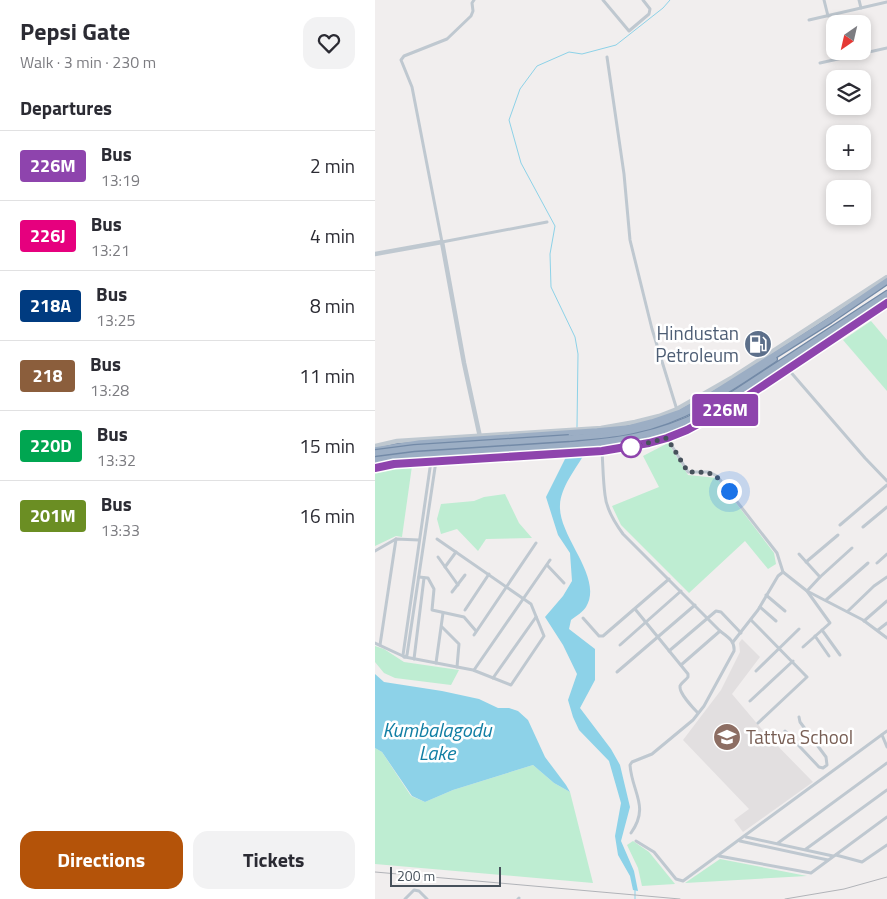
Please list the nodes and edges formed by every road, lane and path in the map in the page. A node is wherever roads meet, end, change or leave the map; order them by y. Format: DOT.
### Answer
graph roads {
  1 [pos="474,0"];
  2 [pos="603,0"];
  3 [pos="643,0"];
  4 [pos="824,0"];
  5 [pos="859,0"];
  6 [pos="887,2"];
  7 [pos="861,8"];
  8 [pos="827,15"];
  9 [pos="831,15"];
  10 [pos="826,16"];
  11 [pos="809,20"];
  12 [pos="887,48"];
  13 [pos="607,57"];
  14 [pos="819,63"];
  15 [pos="547,222"];
  16 [pos="442,242"];
  17 [pos="375,254"];
  18 [pos="887,277"];
  19 [pos="887,281"];
  20 [pos="887,285"];
  21 [pos="887,294"];
  22 [pos="887,299"];
  23 [pos="887,303"];
  24 [pos="788,369"];
  25 [pos="678,411"];
  26 [pos="480,438"];
  27 [pos="667,438"];
  28 [pos="375,446"];
  29 [pos="575,449"];
  30 [pos="602,451"];
  31 [pos="375,452"];
  32 [pos="482,456"];
  33 [pos="433,461"];
  34 [pos="375,464"];
  35 [pos="887,483"];
  36 [pos="887,507"];
  37 [pos="840,525"];
  38 [pos="863,527"];
  39 [pos="838,534"];
  40 [pos="396,539"];
  41 [pos="437,539"];
  42 [pos="419,540"];
  43 [pos="424,541"];
  44 [pos="536,543"];
  45 [pos="853,548"];
  46 [pos="375,551"];
  47 [pos="456,552"];
  48 [pos="799,554"];
  49 [pos="887,554"];
  50 [pos="438,557"];
  51 [pos="550,560"];
  52 [pos="806,562"];
  53 [pos="877,562"];
  54 [pos="868,563"];
  55 [pos="547,565"];
  56 [pos="445,567"];
  57 [pos="783,572"];
  58 [pos="489,574"];
  59 [pos="465,575"];
  60 [pos="419,577"];
  61 [pos="820,577"];
  62 [pos="887,577"];
  63 [pos="424,578"];
  64 [pos="669,579"];
  65 [pos="564,583"];
  66 [pos="458,584"];
  67 [pos="507,587"];
  68 [pos="681,591"];
  69 [pos="807,591"];
  70 [pos="453,592"];
  71 [pos="766,595"];
  72 [pos="524,599"];
  73 [pos="826,600"];
  74 [pos="887,601"];
  75 [pos="695,605"];
  76 [pos="760,607"];
  77 [pos="635,609"];
  78 [pos="465,610"];
  79 [pos="785,611"];
  80 [pos="847,611"];
  81 [pos="443,612"];
  82 [pos="536,616"];
  83 [pos="583,618"];
  84 [pos="708,618"];
  85 [pos="751,620"];
  86 [pos="776,621"];
  87 [pos="864,621"];
  88 [pos="646,622"];
  89 [pos="887,623"];
  90 [pos="442,627"];
  91 [pos="799,629"];
  92 [pos="822,630"];
  93 [pos="878,630"];
  94 [pos="720,631"];
  95 [pos="741,633"];
  96 [pos="815,636"];
  97 [pos="658,637"];
  98 [pos="887,638"];
  99 [pos="375,642"];
  100 [pos="733,642"];
  101 [pos="380,645"];
  102 [pos="620,645"];
  103 [pos="803,647"];
  104 [pos="780,648"];
  105 [pos="669,651"];
  106 [pos="840,655"];
  107 [pos="829,656"];
  108 [pos="405,657"];
  109 [pos="414,659"];
  110 [pos="793,661"];
  111 [pos="435,663"];
  112 [pos="681,665"];
  113 [pos="457,667"];
  114 [pos="474,670"];
  115 [pos="756,671"];
  116 [pos="617,672"];
  117 [pos="493,678"];
  118 [pos="750,701"];
  119 [pos="698,713"];
  120 [pos="799,717"];
  121 [pos="758,723"];
  122 [pos="785,731"];
  123 [pos="887,731"];
  124 [pos="882,735"];
  125 [pos="887,748"];
  126 [pos="887,763"];
  127 [pos="887,790"];
  128 [pos="887,817"];
  129 [pos="631,833"];
  130 [pos="746,836"];
  131 [pos="636,841"];
  132 [pos="740,841"];
  133 [pos="778,844"];
  134 [pos="887,845"];
  135 [pos="806,849"];
  136 [pos="834,855"];
  137 [pos="719,856"];
  138 [pos="828,860"];
  139 [pos="405,899"];
  140 [pos="427,899"];
  1 -- 16 [label="street"];
  2 -- 3 [label="street"];
  4 -- 8 [label="street"];
  5 -- 7 [label="street"];
  6 -- 7 [label="street"];
  7 -- 9 [label="street"];
  10 -- 11 [label="street"];
  12 -- 14 [label="street"];
  13 -- 25 [label="street"];
  15 -- 16 [label="street"];
  16 -- 17 [label="street"];
  16 -- 26 [label="street"];
  18 -- 25 [label="street"];
  19 -- 25 [label="highway"];
  20 -- 31 [label="highway, bridge"];
  21 -- 29 [label="highway"];
  22 -- 29 [label="highway"];
  23 -- 24 [label="street"];
  24 -- 27 [label="street"];
  24 -- 35 [label="street"];
  25 -- 26 [label="highway"];
  26 -- 28 [label="street"];
  26 -- 31 [label="highway"];
  26 -- 32 [label="street"];
  27 -- 30 [label="street"];
  27 -- 57 [label="street"];
  29 -- 30 [label="street"];
  29 -- 32 [label="highway"];
  29 -- 34 [label="highway, bridge"];
  30 -- 64 [label="street"];
  32 -- 33 [label="street"];
  32 -- 34 [label="highway"];
  33 -- 34 [label="street"];
  33 -- 42 [label="street"];
  33 -- 43 [label="street"];
  35 -- 37 [label="street"];
  36 -- 38 [label="street"];
  39 -- 52 [label="street"];
  40 -- 42 [label="street"];
  40 -- 46 [label="street"];
  40 -- 101 [label="street"];
  41 -- 47 [label="street"];
  42 -- 43 [label="street"];
  42 -- 108 [label="street"];
  43 -- 60 [label="street"];
  44 -- 67 [label="street"];
  45 -- 61 [label="street"];
  47 -- 56 [label="street"];
  47 -- 58 [label="street"];
  48 -- 52 [label="street"];
  49 -- 53 [label="street"];
  50 -- 56 [label="street"];
  51 -- 55 [label="street"];
  52 -- 61 [label="street"];
  54 -- 73 [label="street"];
  55 -- 65 [label="street"];
  55 -- 72 [label="street"];
  56 -- 66 [label="street"];
  57 -- 69 [label="street"];
  57 -- 71 [label="street"];
  58 -- 67 [label="street"];
  58 -- 78 [label="street"];
  59 -- 66 [label="street"];
  60 -- 63 [label="street"];
  60 -- 108 [label="street"];
  61 -- 69 [label="street"];
  62 -- 80 [label="street"];
  63 -- 81 [label="street"];
  63 -- 109 [label="street"];
  64 -- 68 [label="street"];
  64 -- 77 [label="street"];
  66 -- 70 [label="street"];
  67 -- 72 [label="street"];
  67 -- 81 [label="street"];
  68 -- 75 [label="street"];
  68 -- 88 [label="street"];
  69 -- 73 [label="street"];
  69 -- 92 [label="street"];
  71 -- 76 [label="street"];
  71 -- 79 [label="street"];
  72 -- 82 [label="street"];
  72 -- 114 [label="street"];
  73 -- 80 [label="street"];
  74 -- 87 [label="street"];
  75 -- 84 [label="street"];
  75 -- 97 [label="street"];
  76 -- 85 [label="street"];
  76 -- 86 [label="street"];
  77 -- 83 [label="street"];
  77 -- 88 [label="street"];
  80 -- 87 [label="street"];
  81 -- 90 [label="street"];
  82 -- 117 [label="street"];
  82 -- 117 [label="street"];
  84 -- 94 [label="street"];
  84 -- 95 [label="street"];
  84 -- 105 [label="street"];
  85 -- 95 [label="street"];
  85 -- 104 [label="street"];
  87 -- 93 [label="street"];
  88 -- 97 [label="street"];
  88 -- 102 [label="street"];
  89 -- 93 [label="street"];
  90 -- 111 [label="street"];
  90 -- 113 [label="street"];
  91 -- 104 [label="street"];
  92 -- 96 [label="street"];
  92 -- 106 [label="street"];
  93 -- 98 [label="street"];
  94 -- 100 [label="street"];
  94 -- 112 [label="street"];
  95 -- 100 [label="street"];
  96 -- 103 [label="street"];
  96 -- 107 [label="street"];
  97 -- 105 [label="street"];
  97 -- 116 [label="street"];
  99 -- 101 [label="street"];
  100 -- 119 [label="street"];
  101 -- 108 [label="street"];
  104 -- 110 [label="street"];
  104 -- 115 [label="street"];
  105 -- 112 [label="street"];
  108 -- 109 [label="street"];
  109 -- 111 [label="street"];
  110 -- 118 [label="street"];
  110 -- 121 [label="street"];
  111 -- 113 [label="street"];
  112 -- 119 [label="street"];
  113 -- 114 [label="street"];
  114 -- 117 [label="street"];
  119 -- 129 [label="street"];
  120 -- 122 [label="street"];
  123 -- 124 [label="street"];
  124 -- 125 [label="street"];
  124 -- 130 [label="street"];
  126 -- 133 [label="street"];
  127 -- 135 [label="street"];
  128 -- 136 [label="street"];
  130 -- 132 [label="street"];
  130 -- 133 [label="street"];
  131 -- 137 [label="street"];
  132 -- 137 [label="street"];
  132 -- 138 [label="street"];
  133 -- 135 [label="street"];
  134 -- 136 [label="street"];
  135 -- 136 [label="street"];
  136 -- 138 [label="street"];
  137 -- 138 [label="street"];
  139 -- 140 [label="street"];
}
